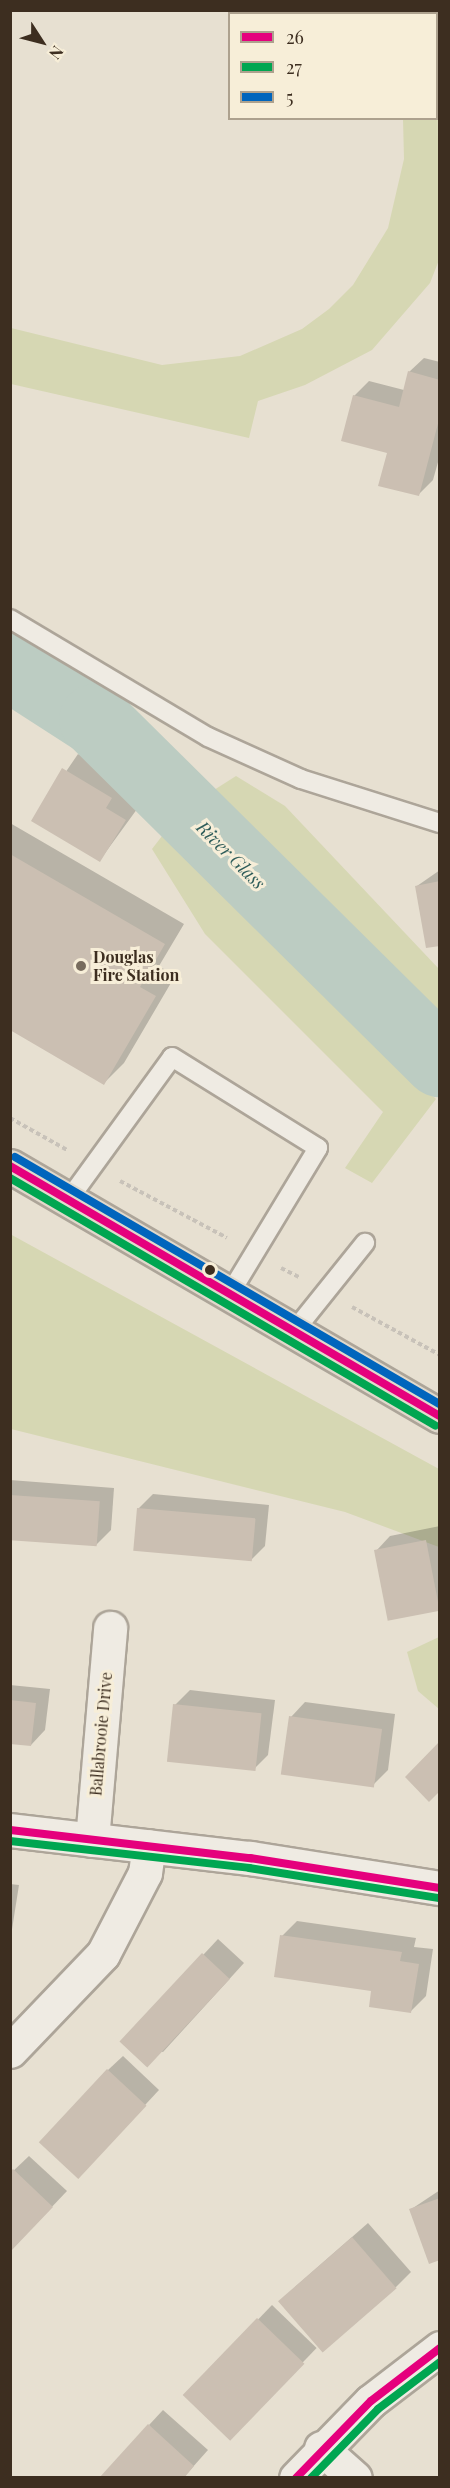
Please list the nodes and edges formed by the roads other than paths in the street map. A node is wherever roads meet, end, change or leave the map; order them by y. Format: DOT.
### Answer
graph roads {
  1 [pos="10,619"];
  2 [pos="440,823"];
  3 [pos="10,1166"];
  4 [pos="69,1199"];
  5 [pos="365,1243"];
  6 [pos="232,1290"];
  7 [pos="295,1330"];
  8 [pos="440,1416"];
  9 [pos="110,1628"];
  10 [pos="10,1830"];
  11 [pos="92,1840"];
  12 [pos="149,1846"];
  13 [pos="440,1888"];
  14 [pos="10,2051"];
  15 [pos="440,2348"];
  16 [pos="321,2448"];
  17 [pos="296,2478"];
  18 [pos="355,2478"];
  1 -- 2 [label="lane"];
  3 -- 4 [label="highway"];
  4 -- 6 [label="highway"];
  4 -- 6 [label="lane"];
  5 -- 7 [label="lane"];
  6 -- 7 [label="highway"];
  7 -- 8 [label="highway"];
  9 -- 11 [label="street, Ballabrooie Drive"];
  10 -- 11 [label="street"];
  11 -- 12 [label="street"];
  12 -- 13 [label="street"];
  12 -- 14 [label="street"];
  15 -- 16 [label="street"];
  16 -- 17 [label="street"];
  16 -- 18 [label="street"];
}
